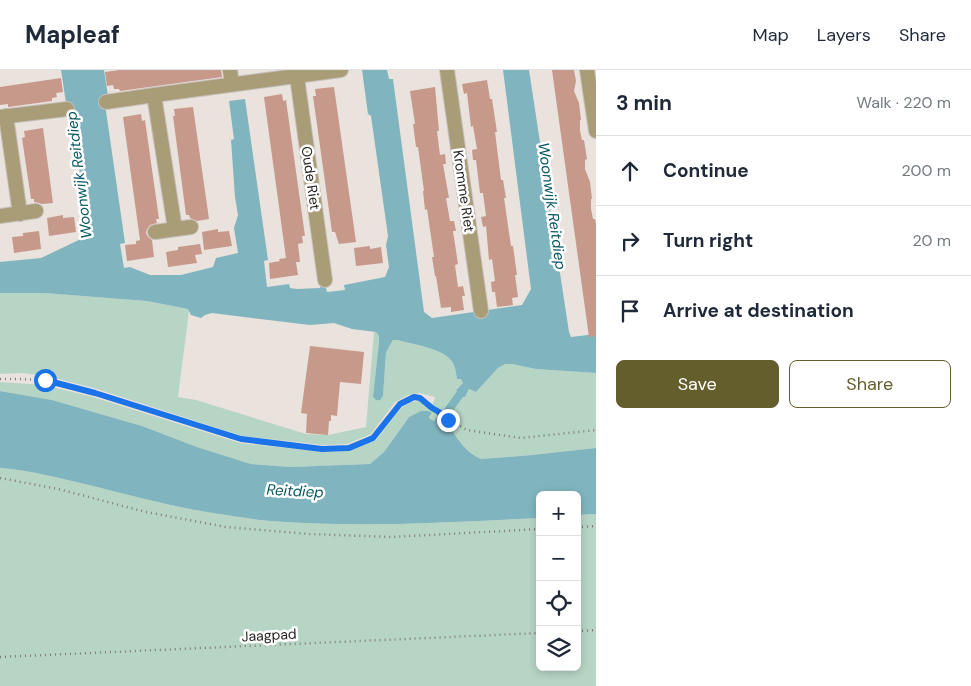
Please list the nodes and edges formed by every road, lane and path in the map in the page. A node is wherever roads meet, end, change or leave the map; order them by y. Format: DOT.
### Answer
graph roads {
  1 [pos="230,70"];
  2 [pos="341,70"];
  3 [pos="447,70"];
  4 [pos="587,70"];
  5 [pos="297,76"];
  6 [pos="232,84"];
  7 [pos="154,95"];
  8 [pos="106,102"];
  9 [pos="68,109"];
  10 [pos="3,117"];
  11 [pos="596,131"];
  12 [pos="36,211"];
  13 [pos="20,214"];
  14 [pos="0,216"];
  15 [pos="191,227"];
  16 [pos="175,229"];
  17 [pos="155,232"];
  18 [pos="325,280"];
  19 [pos="481,311"];
  20 [pos="0,379"];
  21 [pos="596,430"];
  22 [pos="0,478"];
  23 [pos="596,526"];
  24 [pos="581,527"];
  25 [pos="536,529"];
  26 [pos="596,630"];
  27 [pos="581,631"];
  28 [pos="536,633"];
  29 [pos="0,657"];
  1 -- 6 [label="street"];
  2 -- 5 [label="street"];
  3 -- 19 [label="street, Kromme Riet"];
  4 -- 11 [label="street"];
  5 -- 6 [label="street"];
  5 -- 18 [label="street, Oude Riet"];
  6 -- 7 [label="street"];
  7 -- 8 [label="street"];
  7 -- 16 [label="street"];
  9 -- 10 [label="street"];
  10 -- 13 [label="street"];
  12 -- 13 [label="street"];
  13 -- 14 [label="street"];
  15 -- 16 [label="street"];
  16 -- 17 [label="street"];
  20 -- 21 [label="path"];
  22 -- 25 [label="path"];
  23 -- 24 [label="path"];
  26 -- 27 [label="path"];
  28 -- 29 [label="path, Jaagpad"];
}
